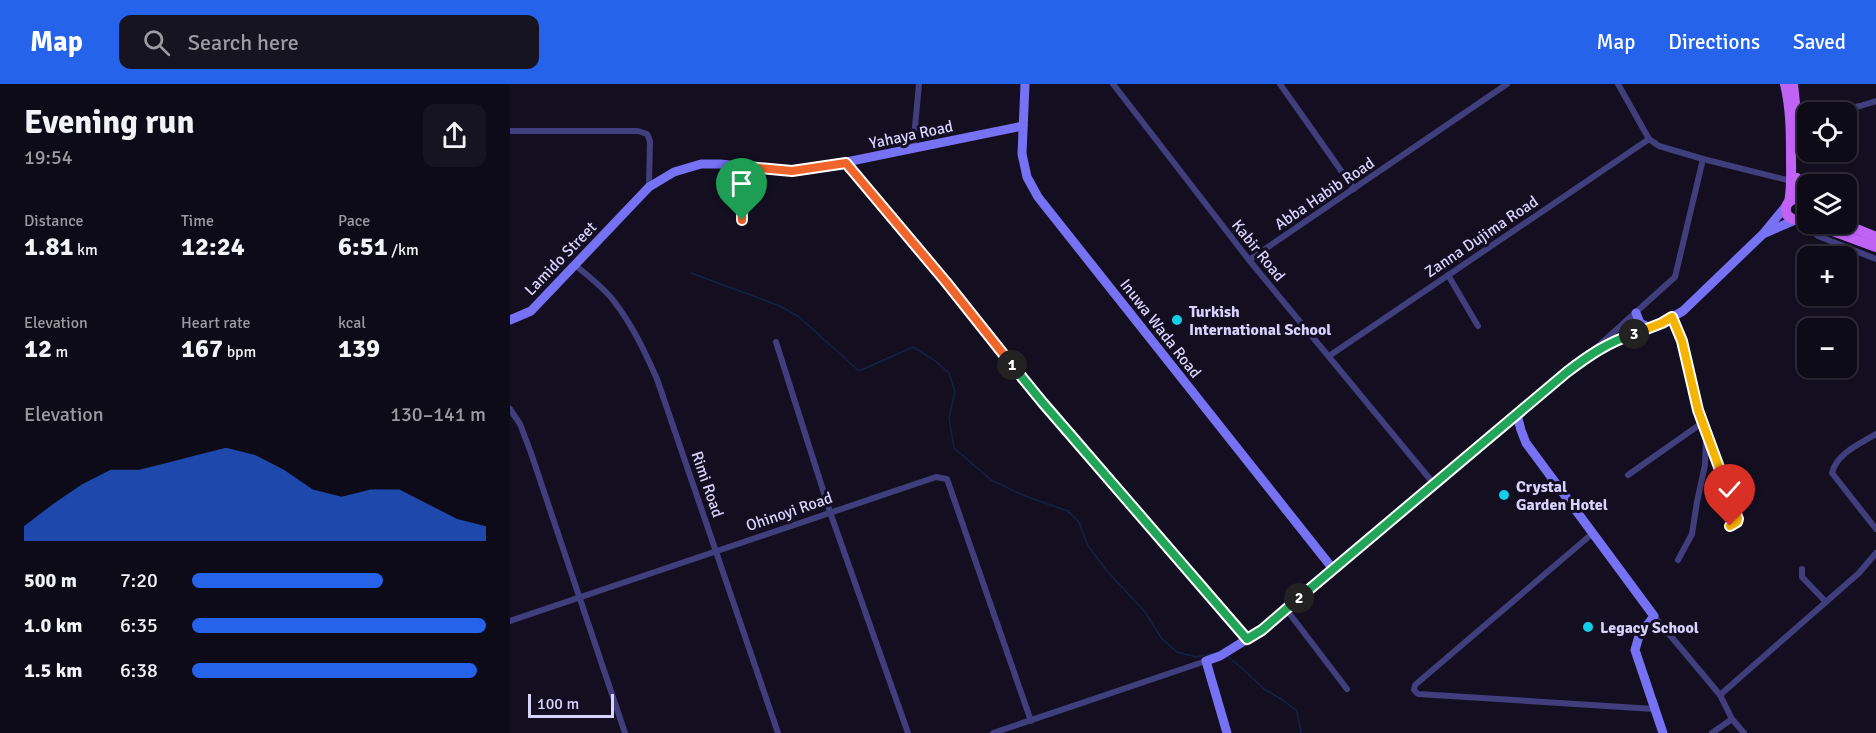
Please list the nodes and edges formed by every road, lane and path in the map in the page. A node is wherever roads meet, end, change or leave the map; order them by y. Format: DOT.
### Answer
graph roads {
  1 [pos="919,84"];
  2 [pos="1025,84"];
  3 [pos="1113,84"];
  4 [pos="1280,84"];
  5 [pos="1507,84"];
  6 [pos="1618,84"];
  7 [pos="1785,84"];
  8 [pos="1793,84"];
  9 [pos="1876,101"];
  10 [pos="1799,102"];
  11 [pos="1857,105"];
  12 [pos="1134,114"];
  13 [pos="1023,126"];
  14 [pos="510,131"];
  15 [pos="1649,139"];
  16 [pos="913,148"];
  17 [pos="1703,159"];
  18 [pos="846,163"];
  19 [pos="736,166"];
  20 [pos="1791,181"];
  21 [pos="648,187"];
  22 [pos="1354,189"];
  23 [pos="636,200"];
  24 [pos="1797,200"];
  25 [pos="1787,204"];
  26 [pos="1797,219"];
  27 [pos="742,220"];
  28 [pos="1797,224"];
  29 [pos="1857,229"];
  30 [pos="1763,234"];
  31 [pos="1816,234"];
  32 [pos="1839,234"];
  33 [pos="1876,237"];
  34 [pos="1876,247"];
  35 [pos="1249,260"];
  36 [pos="1876,260"];
  37 [pos="575,265"];
  38 [pos="1448,275"];
  39 [pos="1636,313"];
  40 [pos="1672,317"];
  41 [pos="510,320"];
  42 [pos="1478,326"];
  43 [pos="1650,328"];
  44 [pos="776,342"];
  45 [pos="1329,356"];
  46 [pos="1567,372"];
  47 [pos="510,409"];
  48 [pos="1517,415"];
  49 [pos="1702,423"];
  50 [pos="1876,434"];
  51 [pos="1707,436"];
  52 [pos="1628,475"];
  53 [pos="1434,484"];
  54 [pos="830,512"];
  55 [pos="1730,526"];
  56 [pos="1876,529"];
  57 [pos="1593,533"];
  58 [pos="716,550"];
  59 [pos="1876,553"];
  60 [pos="1678,560"];
  61 [pos="1333,569"];
  62 [pos="1802,569"];
  63 [pos="579,597"];
  64 [pos="1826,602"];
  65 [pos="1286,609"];
  66 [pos="1654,616"];
  67 [pos="510,621"];
  68 [pos="1247,639"];
  69 [pos="1206,662"];
  70 [pos="1347,689"];
  71 [pos="1720,695"];
  72 [pos="1654,709"];
  73 [pos="1732,719"];
  74 [pos="1031,721"];
  75 [pos="625,733"];
  76 [pos="778,733"];
  77 [pos="908,733"];
  78 [pos="993,733"];
  79 [pos="1227,733"];
  80 [pos="1663,733"];
  81 [pos="1712,733"];
  82 [pos="1744,733"];
  1 -- 16 [label="street"];
  2 -- 13 [label="street, Inuwa Wada Road"];
  3 -- 35 [label="street, Kabir Road"];
  4 -- 22 [label="street"];
  5 -- 22 [label="street, Abba Habib Road"];
  6 -- 15 [label="street"];
  7 -- 20 [label="main road"];
  8 -- 10 [label="main road"];
  9 -- 11 [label="street"];
  12 -- 35 [label="street"];
  13 -- 16 [label="street, Yahaya Road"];
  13 -- 61 [label="street, Inuwa Wada Road"];
  14 -- 21 [label="street"];
  15 -- 17 [label="street"];
  15 -- 38 [label="street, Zanna Dujima Road"];
  16 -- 18 [label="street, Yahaya Road"];
  17 -- 20 [label="street"];
  17 -- 39 [label="street"];
  18 -- 19 [label="street, Yahaya Road"];
  18 -- 68 [label="street"];
  19 -- 21 [label="street, Yahaya Road"];
  19 -- 27 [label="street"];
  20 -- 25 [label="main road"];
  21 -- 23 [label="street, Yahaya Road"];
  22 -- 35 [label="street, Abba Habib Road"];
  23 -- 37 [label="street, Lamido Street"];
  24 -- 25 [label="main road"];
  25 -- 26 [label="main road"];
  25 -- 30 [label="street"];
  28 -- 30 [label="street"];
  29 -- 33 [label="main road"];
  30 -- 40 [label="street"];
  31 -- 36 [label="street"];
  32 -- 34 [label="main road"];
  35 -- 45 [label="street, Kabir Road"];
  37 -- 41 [label="street, Lamido Street"];
  37 -- 58 [label="street, Rimi Road"];
  38 -- 42 [label="street"];
  38 -- 45 [label="street, Zanna Dujima Road"];
  39 -- 43 [label="street"];
  39 -- 46 [label="street"];
  40 -- 43 [label="street"];
  40 -- 49 [label="street"];
  43 -- 46 [label="street"];
  44 -- 54 [label="street"];
  45 -- 53 [label="street, Kabir Road"];
  46 -- 48 [label="street"];
  47 -- 63 [label="street"];
  48 -- 53 [label="street"];
  48 -- 57 [label="street"];
  49 -- 51 [label="street"];
  49 -- 52 [label="street"];
  50 -- 56 [label="street"];
  51 -- 55 [label="street"];
  51 -- 60 [label="street"];
  53 -- 61 [label="street"];
  54 -- 58 [label="street, Ohinoyi Road"];
  54 -- 74 [label="street, Ohinoyi Road"];
  54 -- 77 [label="street"];
  57 -- 66 [label="street"];
  57 -- 72 [label="street"];
  58 -- 63 [label="street, Ohinoyi Road"];
  58 -- 76 [label="street, Rimi Road"];
  59 -- 64 [label="street"];
  61 -- 65 [label="street"];
  62 -- 64 [label="street"];
  63 -- 67 [label="street, Ohinoyi Road"];
  63 -- 75 [label="street"];
  64 -- 71 [label="street"];
  65 -- 68 [label="street"];
  65 -- 70 [label="street"];
  66 -- 71 [label="street"];
  66 -- 72 [label="street"];
  68 -- 69 [label="street"];
  69 -- 74 [label="street"];
  69 -- 79 [label="street"];
  71 -- 73 [label="street"];
  72 -- 80 [label="street"];
  73 -- 81 [label="street"];
  73 -- 82 [label="street"];
  74 -- 78 [label="street"];
}
